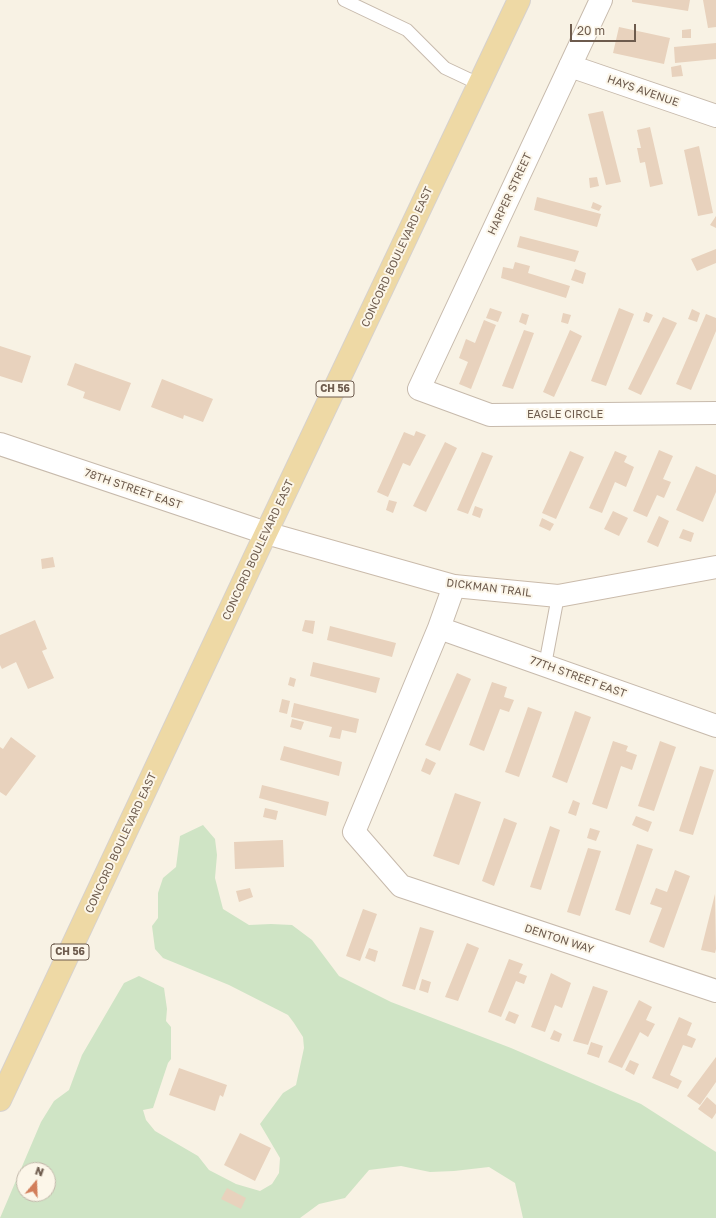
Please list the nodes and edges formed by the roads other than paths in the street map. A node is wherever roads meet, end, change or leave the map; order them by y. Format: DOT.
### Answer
graph roads {
  1 [pos="344,0"];
  2 [pos="519,0"];
  3 [pos="601,0"];
  4 [pos="570,66"];
  5 [pos="479,84"];
  6 [pos="716,116"];
  7 [pos="419,389"];
  8 [pos="716,413"];
  9 [pos="0,444"];
  10 [pos="266,533"];
  11 [pos="716,567"];
  12 [pos="454,586"];
  13 [pos="558,596"];
  14 [pos="439,628"];
  15 [pos="545,665"];
  16 [pos="716,726"];
  17 [pos="716,991"];
  18 [pos="0,1100"];
  1 -- 5 [label="lane"];
  2 -- 5 [label="main road, CONCORD BOULEVARD EAST / CH 56"];
  3 -- 4 [label="street, HARPER STREET"];
  4 -- 6 [label="street, HAYS AVENUE"];
  4 -- 7 [label="street, HARPER STREET"];
  5 -- 10 [label="main road, CONCORD BOULEVARD EAST / CH 56"];
  7 -- 8 [label="street, EAGLE CIRCLE"];
  9 -- 10 [label="street, 78TH STREET EAST"];
  10 -- 12 [label="street, DICKMAN TRAIL"];
  10 -- 18 [label="main road, CONCORD BOULEVARD EAST / CH 56"];
  11 -- 13 [label="street, DICKMAN TRAIL"];
  12 -- 13 [label="street, DICKMAN TRAIL"];
  12 -- 14 [label="street"];
  13 -- 15 [label="lane"];
  14 -- 15 [label="street, 77TH STREET EAST"];
  14 -- 17 [label="street, DENTON WAY"];
  15 -- 16 [label="street, 77TH STREET EAST"];
}
